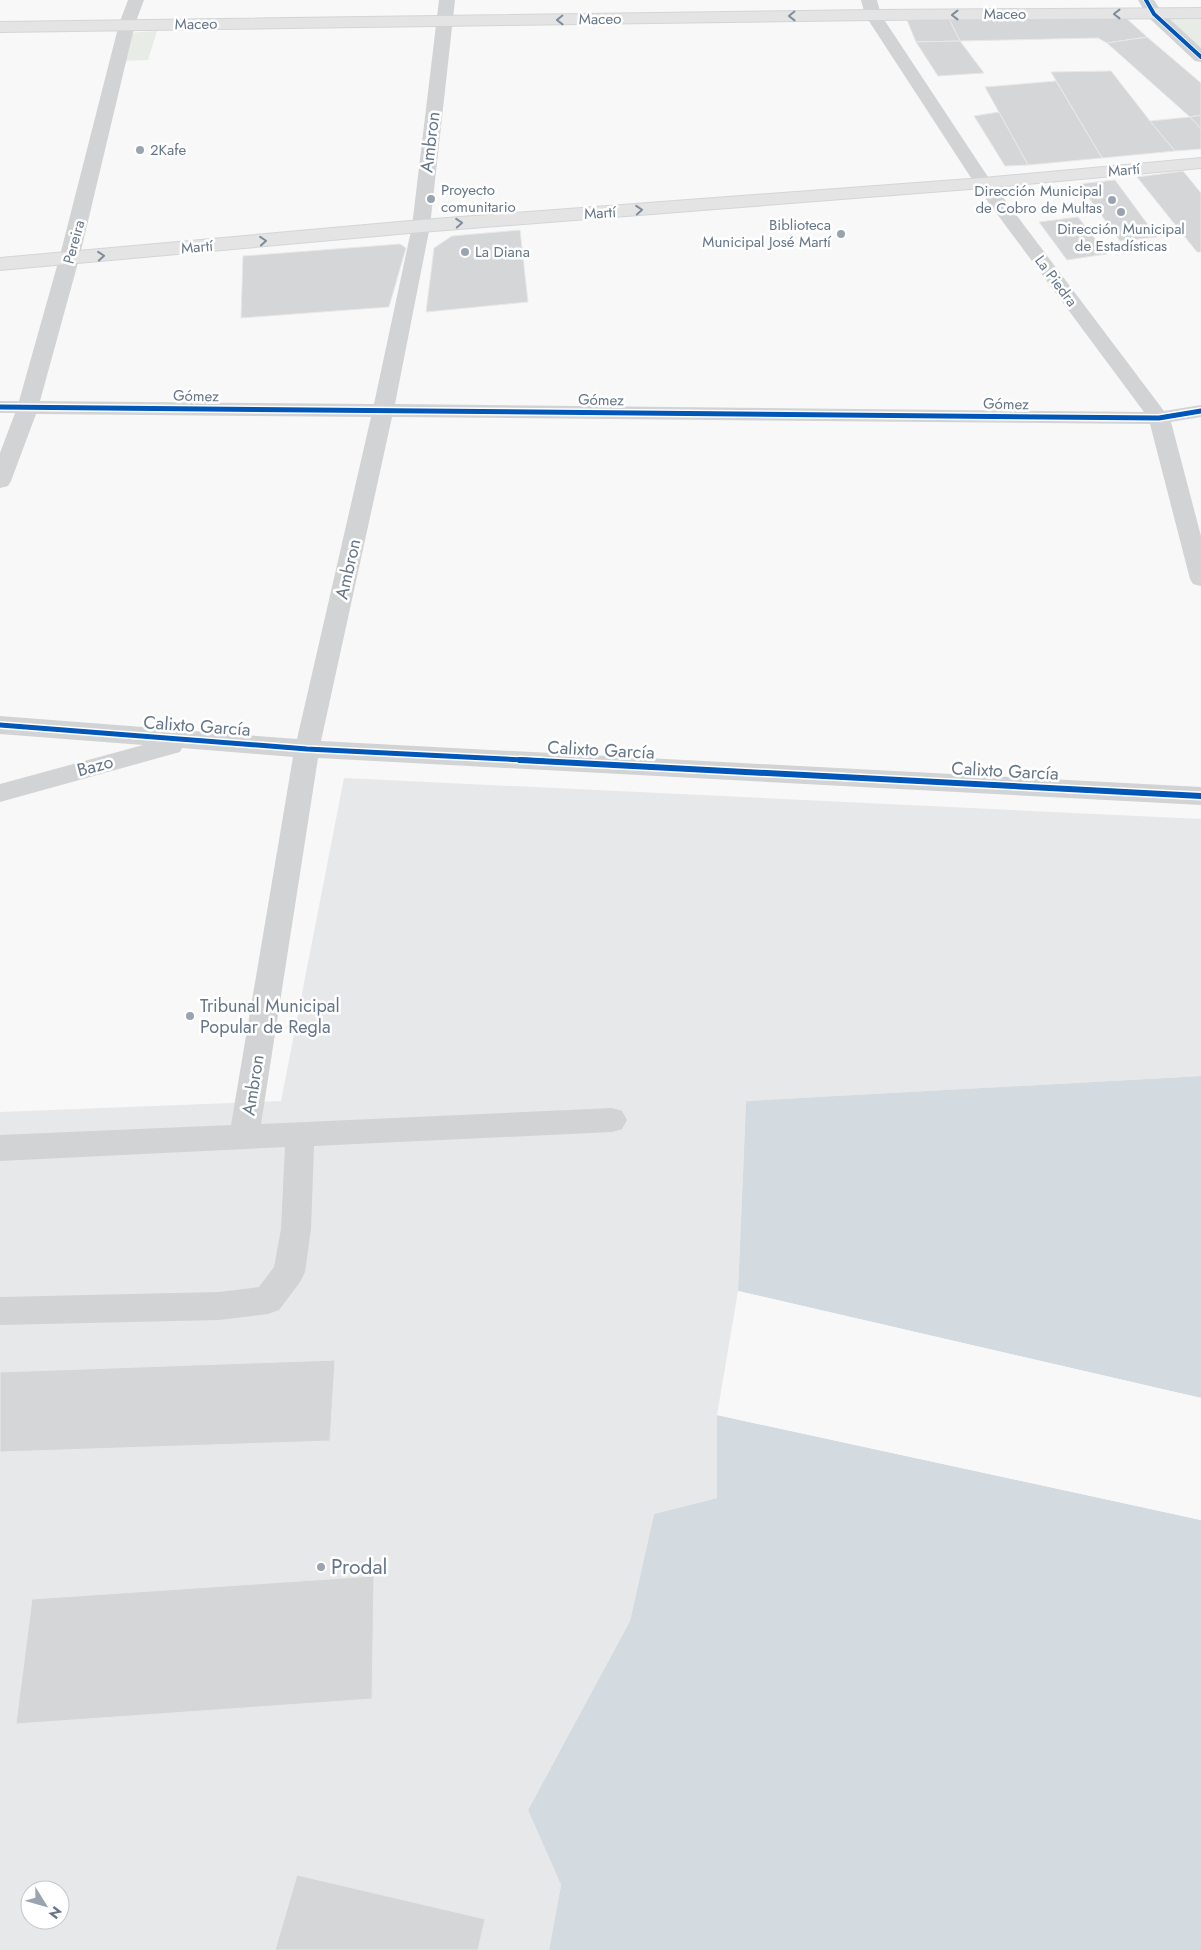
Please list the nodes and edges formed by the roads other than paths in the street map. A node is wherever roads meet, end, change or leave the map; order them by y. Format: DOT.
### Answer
graph roads {
  1 [pos="136,0"];
  2 [pos="447,0"];
  3 [pos="1150,7"];
  4 [pos="871,8"];
  5 [pos="1201,13"];
  6 [pos="444,21"];
  7 [pos="127,24"];
  8 [pos="0,26"];
  9 [pos="1201,58"];
  10 [pos="1201,163"];
  11 [pos="982,183"];
  12 [pos="421,226"];
  13 [pos="70,259"];
  14 [pos="0,264"];
  15 [pos="0,407"];
  16 [pos="28,407"];
  17 [pos="383,411"];
  18 [pos="1201,411"];
  19 [pos="1159,418"];
  20 [pos="0,480"];
  21 [pos="1201,579"];
  22 [pos="0,725"];
  23 [pos="190,741"];
  24 [pos="307,749"];
  25 [pos="0,793"];
  26 [pos="1201,796"];
  27 [pos="612,1120"];
  28 [pos="300,1135"];
  29 [pos="244,1137"];
  30 [pos="0,1148"];
  31 [pos="0,1311"];
  1 -- 7 [label="street, Pereira"];
  2 -- 6 [label="street, Ambron"];
  3 -- 4 [label="main road, Maceo, one-way"];
  3 -- 5 [label="main road, Maceo"];
  3 -- 9 [label="street"];
  4 -- 6 [label="main road, Maceo, one-way"];
  4 -- 11 [label="street, La Piedra"];
  6 -- 7 [label="main road, Maceo"];
  6 -- 12 [label="street, Ambron"];
  7 -- 8 [label="main road, Maceo"];
  7 -- 13 [label="street, Pereira"];
  10 -- 11 [label="main road, Martí"];
  12 -- 11 [label="main road, Martí, one-way"];
  11 -- 19 [label="street, La Piedra"];
  13 -- 12 [label="main road, Martí, one-way"];
  12 -- 17 [label="street, Ambron"];
  13 -- 14 [label="main road, Martí"];
  13 -- 16 [label="street, Pereira"];
  15 -- 16 [label="street, Gómez"];
  16 -- 17 [label="street, Gómez"];
  16 -- 20 [label="street, Pereira"];
  17 -- 19 [label="street, Gómez"];
  17 -- 24 [label="street, Ambron"];
  18 -- 19 [label="street, Gómez"];
  19 -- 21 [label="street, La Piedra"];
  22 -- 23 [label="street, Calixto García"];
  23 -- 24 [label="street, Calixto García"];
  23 -- 25 [label="street, Bazo"];
  24 -- 26 [label="street, Calixto García"];
  24 -- 29 [label="street, Ambron"];
  27 -- 28 [label="street"];
  28 -- 29 [label="street"];
  28 -- 31 [label="street"];
  29 -- 30 [label="street"];
}
